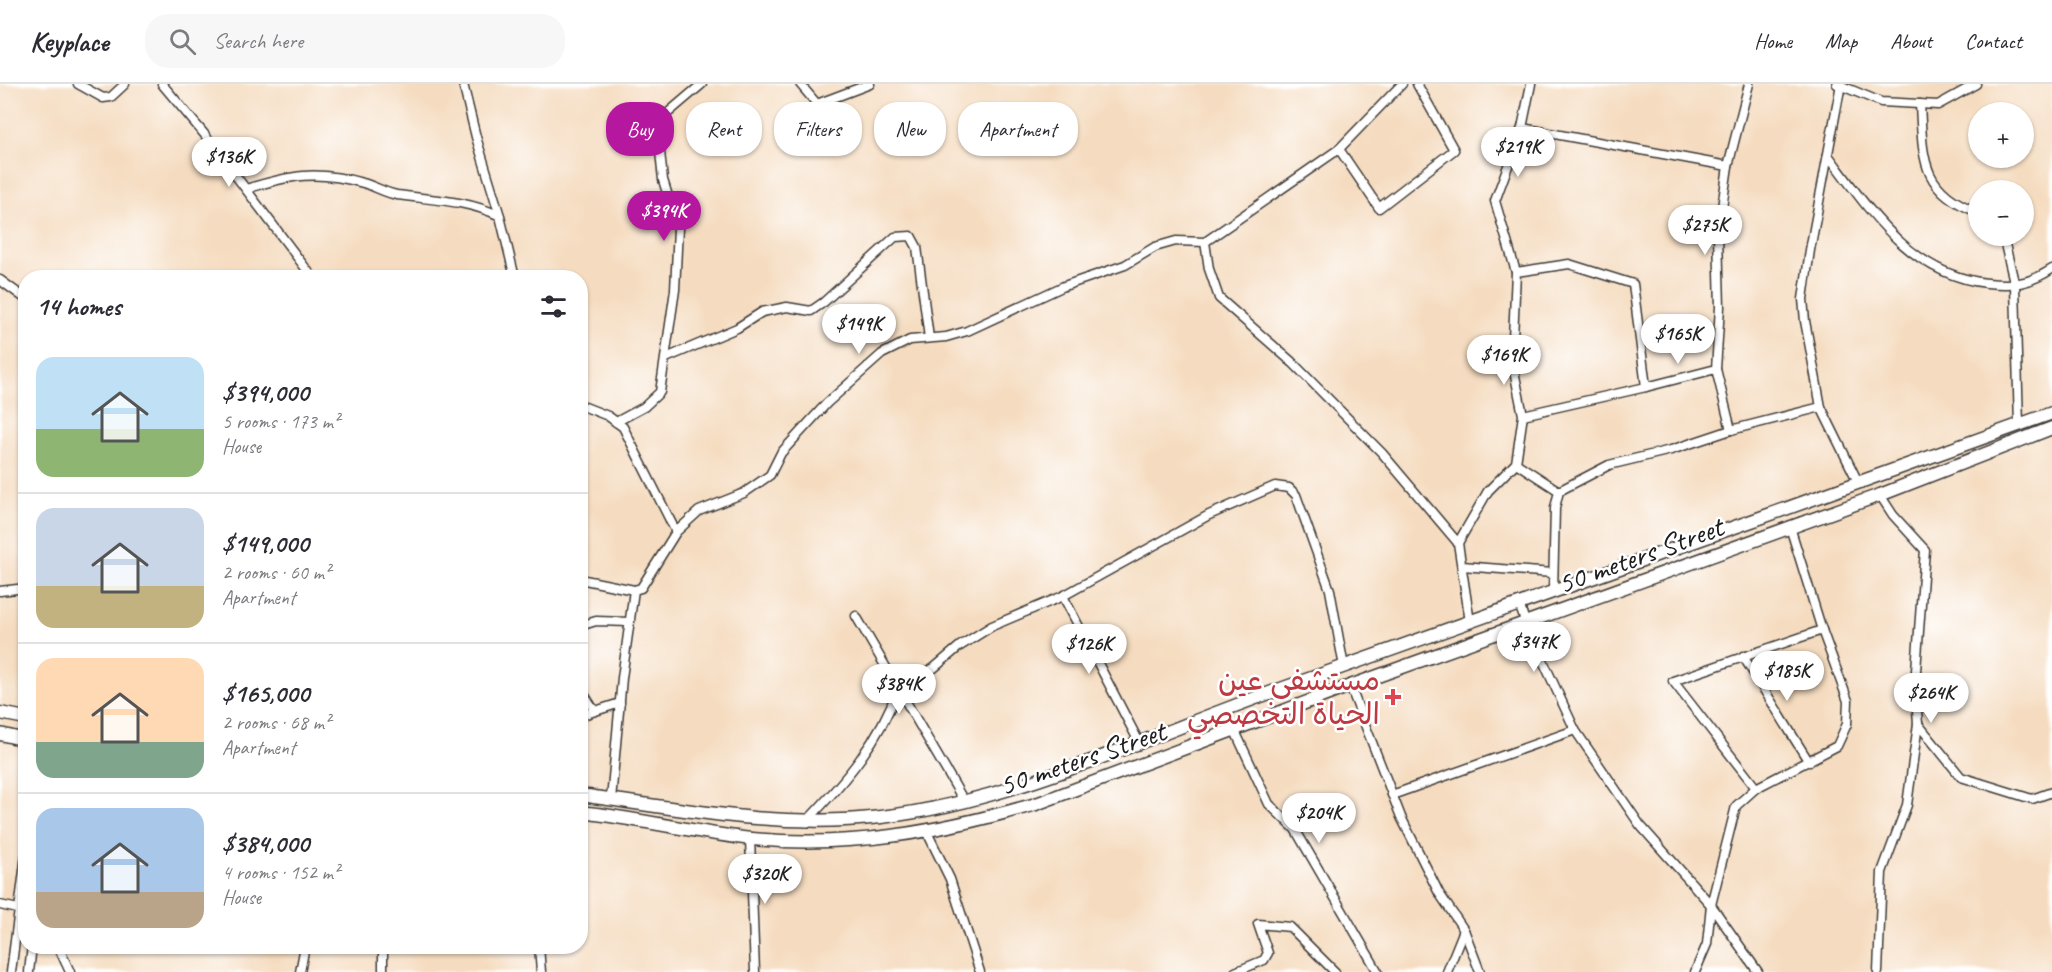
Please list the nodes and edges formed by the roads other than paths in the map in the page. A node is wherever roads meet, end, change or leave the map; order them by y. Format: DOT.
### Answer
graph roads {
  1 [pos="78,84"];
  2 [pos="125,84"];
  3 [pos="162,84"];
  4 [pos="463,84"];
  5 [pos="702,84"];
  6 [pos="800,84"];
  7 [pos="870,84"];
  8 [pos="1402,84"];
  9 [pos="1417,84"];
  10 [pos="1531,84"];
  11 [pos="1749,84"];
  12 [pos="1840,84"];
  13 [pos="1977,84"];
  14 [pos="1920,104"];
  15 [pos="1522,128"];
  16 [pos="1339,149"];
  17 [pos="1828,155"];
  18 [pos="1728,166"];
  19 [pos="246,189"];
  20 [pos="1968,206"];
  21 [pos="500,216"];
  22 [pos="1205,242"];
  23 [pos="2005,246"];
  24 [pos="2052,269"];
  25 [pos="308,270"];
  26 [pos="513,270"];
  27 [pos="1516,272"];
  28 [pos="0,280"];
  29 [pos="2015,286"];
  30 [pos="18,293"];
  31 [pos="929,338"];
  32 [pos="666,358"];
  33 [pos="1716,369"];
  34 [pos="1646,387"];
  35 [pos="1821,407"];
  36 [pos="588,408"];
  37 [pos="2052,413"];
  38 [pos="1523,415"];
  39 [pos="616,422"];
  40 [pos="2019,425"];
  41 [pos="2052,428"];
  42 [pos="1731,430"];
  43 [pos="1516,464"];
  44 [pos="1858,482"];
  45 [pos="1559,491"];
  46 [pos="1880,495"];
  47 [pos="1790,527"];
  48 [pos="676,532"];
  49 [pos="1458,543"];
  50 [pos="1462,566"];
  51 [pos="1553,573"];
  52 [pos="588,581"];
  53 [pos="18,589"];
  54 [pos="634,590"];
  55 [pos="0,591"];
  56 [pos="1553,592"];
  57 [pos="1063,596"];
  58 [pos="1520,604"];
  59 [pos="856,616"];
  60 [pos="630,622"];
  61 [pos="1470,622"];
  62 [pos="588,624"];
  63 [pos="1526,624"];
  64 [pos="1822,630"];
  65 [pos="1743,656"];
  66 [pos="1344,667"];
  67 [pos="1350,686"];
  68 [pos="898,688"];
  69 [pos="1269,693"];
  70 [pos="588,701"];
  71 [pos="620,703"];
  72 [pos="594,711"];
  73 [pos="1279,712"];
  74 [pos="0,713"];
  75 [pos="588,713"];
  76 [pos="18,716"];
  77 [pos="1918,724"];
  78 [pos="1575,730"];
  79 [pos="1235,731"];
  80 [pos="0,734"];
  81 [pos="18,738"];
  82 [pos="1139,742"];
  83 [pos="1809,762"];
  84 [pos="1756,788"];
  85 [pos="2052,792"];
  86 [pos="1392,795"];
  87 [pos="588,796"];
  88 [pos="611,800"];
  89 [pos="964,801"];
  90 [pos="588,813"];
  91 [pos="881,817"];
  92 [pos="806,822"];
  93 [pos="927,832"];
  94 [pos="750,838"];
  95 [pos="882,839"];
  96 [pos="0,905"];
  97 [pos="1712,905"];
  98 [pos="18,909"];
  99 [pos="1464,930"];
  100 [pos="31,954"];
  101 [pos="62,954"];
  102 [pos="304,954"];
  103 [pos="382,954"];
  104 [pos="540,954"];
  105 [pos="11,972"];
  106 [pos="29,972"];
  107 [pos="70,972"];
  108 [pos="300,972"];
  109 [pos="383,972"];
  110 [pos="541,972"];
  111 [pos="755,972"];
  112 [pos="980,972"];
  113 [pos="1235,972"];
  114 [pos="1335,972"];
  115 [pos="1378,972"];
  116 [pos="1447,972"];
  117 [pos="1480,972"];
  118 [pos="1695,972"];
  119 [pos="1758,972"];
  120 [pos="1878,972"];
  1 -- 2 [label="street"];
  3 -- 19 [label="street"];
  4 -- 21 [label="street"];
  5 -- 32 [label="street"];
  6 -- 7 [label="street"];
  8 -- 16 [label="street"];
  9 -- 16 [label="street"];
  10 -- 15 [label="street"];
  11 -- 18 [label="street"];
  12 -- 14 [label="street"];
  12 -- 17 [label="street"];
  13 -- 14 [label="street"];
  14 -- 20 [label="street"];
  15 -- 18 [label="street"];
  15 -- 27 [label="street"];
  16 -- 22 [label="street"];
  17 -- 29 [label="street"];
  17 -- 35 [label="street"];
  18 -- 33 [label="street"];
  19 -- 21 [label="street"];
  19 -- 25 [label="street"];
  21 -- 26 [label="street"];
  22 -- 31 [label="street"];
  22 -- 49 [label="street"];
  23 -- 29 [label="street"];
  24 -- 29 [label="street"];
  27 -- 34 [label="street"];
  27 -- 38 [label="street"];
  28 -- 30 [label="street"];
  29 -- 40 [label="street"];
  31 -- 32 [label="street"];
  31 -- 48 [label="street"];
  32 -- 39 [label="street"];
  33 -- 34 [label="street"];
  33 -- 42 [label="street"];
  34 -- 38 [label="street"];
  35 -- 42 [label="street"];
  35 -- 44 [label="street"];
  36 -- 39 [label="street"];
  37 -- 40 [label="main road, 50 meters Street"];
  38 -- 43 [label="street"];
  39 -- 48 [label="street"];
  40 -- 44 [label="main road, 50 meters Street"];
  41 -- 46 [label="main road, 50 meters Street"];
  42 -- 45 [label="street"];
  43 -- 45 [label="street"];
  43 -- 49 [label="street"];
  44 -- 56 [label="main road, 50 meters Street"];
  45 -- 51 [label="street"];
  46 -- 47 [label="main road, 50 meters Street"];
  46 -- 77 [label="street"];
  47 -- 63 [label="main road, 50 meters Street"];
  47 -- 64 [label="street"];
  48 -- 54 [label="street"];
  49 -- 50 [label="street"];
  50 -- 51 [label="street"];
  50 -- 61 [label="street"];
  51 -- 56 [label="street"];
  52 -- 54 [label="street"];
  53 -- 55 [label="street"];
  54 -- 60 [label="street"];
  56 -- 58 [label="main road, 50 meters Street"];
  57 -- 66 [label="street"];
  57 -- 68 [label="street"];
  57 -- 82 [label="street"];
  58 -- 61 [label="main road, 50 meters Street"];
  58 -- 63 [label="street"];
  59 -- 68 [label="street"];
  60 -- 62 [label="street"];
  60 -- 71 [label="street"];
  61 -- 66 [label="main road, 50 meters Street"];
  63 -- 67 [label="main road, 50 meters Street"];
  63 -- 78 [label="street"];
  64 -- 65 [label="street"];
  64 -- 83 [label="street"];
  65 -- 83 [label="street"];
  65 -- 84 [label="street"];
  66 -- 69 [label="main road, 50 meters Street"];
  67 -- 73 [label="main road, 50 meters Street"];
  67 -- 86 [label="street"];
  68 -- 89 [label="street"];
  68 -- 92 [label="street"];
  69 -- 73 [label="main road"];
  69 -- 82 [label="main road, 50 meters Street"];
  70 -- 72 [label="street"];
  71 -- 72 [label="street"];
  71 -- 88 [label="street"];
  72 -- 75 [label="street"];
  73 -- 79 [label="main road, 50 meters Street"];
  74 -- 76 [label="main road"];
  77 -- 85 [label="street"];
  77 -- 120 [label="street"];
  78 -- 86 [label="street"];
  78 -- 97 [label="street"];
  79 -- 93 [label="main road, 50 meters Street"];
  79 -- 115 [label="street"];
  80 -- 81 [label="main road"];
  82 -- 89 [label="main road, 50 meters Street"];
  83 -- 84 [label="street"];
  84 -- 97 [label="street"];
  86 -- 99 [label="street"];
  87 -- 88 [label="main road, 50 meters Street"];
  88 -- 92 [label="main road, 50 meters Street"];
  89 -- 91 [label="main road, 50 meters Street"];
  90 -- 94 [label="main road, 50 meters Street"];
  91 -- 92 [label="main road, 50 meters Street"];
  91 -- 95 [label="main road"];
  93 -- 95 [label="main road, 50 meters Street"];
  93 -- 112 [label="street"];
  94 -- 95 [label="main road, 50 meters Street"];
  94 -- 111 [label="street"];
  96 -- 98 [label="street"];
  97 -- 118 [label="street"];
  97 -- 119 [label="street"];
  98 -- 105 [label="street"];
  99 -- 116 [label="street"];
  99 -- 117 [label="street"];
  100 -- 106 [label="street"];
  101 -- 107 [label="street"];
  102 -- 108 [label="street"];
  103 -- 109 [label="street"];
  104 -- 110 [label="street"];
  113 -- 114 [label="street"];
}
